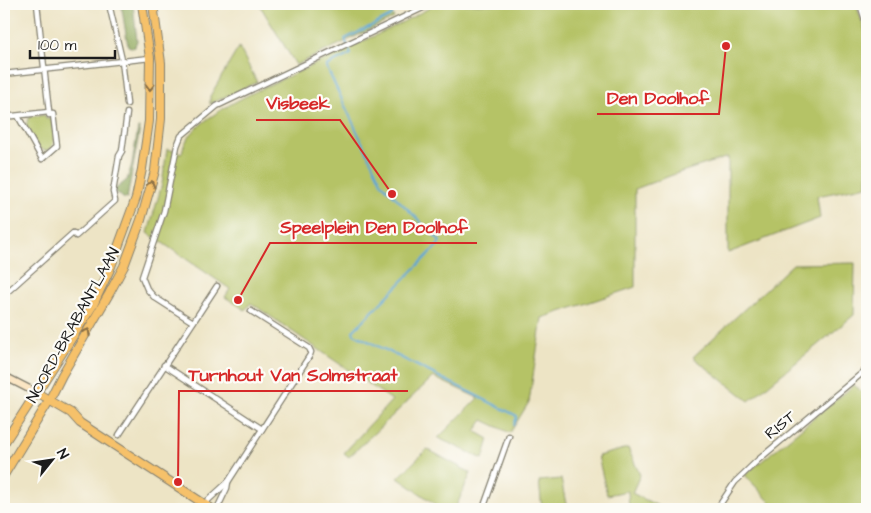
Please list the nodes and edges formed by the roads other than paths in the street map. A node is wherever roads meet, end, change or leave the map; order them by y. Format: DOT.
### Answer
graph roads {
  1 [pos="37,4"];
  2 [pos="109,4"];
  3 [pos="142,4"];
  4 [pos="153,4"];
  5 [pos="431,4"];
  6 [pos="860,4"];
  7 [pos="867,26"];
  8 [pos="150,58"];
  9 [pos="122,60"];
  10 [pos="44,69"];
  11 [pos="4,74"];
  12 [pos="127,104"];
  13 [pos="49,112"];
  14 [pos="127,113"];
  15 [pos="18,116"];
  16 [pos="4,117"];
  17 [pos="217,286"];
  18 [pos="4,295"];
  19 [pos="251,311"];
  20 [pos="193,322"];
  21 [pos="164,365"];
  22 [pos="867,369"];
  23 [pos="4,376"];
  24 [pos="37,393"];
  25 [pos="49,401"];
  26 [pos="262,429"];
  27 [pos="119,435"];
  28 [pos="509,436"];
  29 [pos="4,444"];
  30 [pos="4,475"];
  31 [pos="228,482"];
  32 [pos="204,504"];
  33 [pos="212,509"];
  34 [pos="217,509"];
  35 [pos="482,509"];
  36 [pos="717,509"];
  1 -- 10 [label="street"];
  2 -- 9 [label="street"];
  3 -- 8 [label="main road, NOORD-BRABANTLAAN"];
  25 -- 4 [label="main road, NOORD-BRABANTLAAN, one-way"];
  5 -- 20 [label="street"];
  6 -- 7 [label="street"];
  8 -- 9 [label="street"];
  8 -- 24 [label="main road, NOORD-BRABANTLAAN, one-way"];
  9 -- 10 [label="street"];
  9 -- 12 [label="street"];
  10 -- 11 [label="street"];
  10 -- 13 [label="street"];
  13 -- 15 [label="street"];
  13 -- 15 [label="street"];
  14 -- 18 [label="street"];
  15 -- 16 [label="street"];
  17 -- 20 [label="street"];
  19 -- 26 [label="street"];
  20 -- 21 [label="street"];
  21 -- 26 [label="street"];
  21 -- 27 [label="street"];
  22 -- 36 [label="street, RIST"];
  23 -- 24 [label="street"];
  24 -- 25 [label="main road"];
  24 -- 29 [label="main road, NOORD-BRABANTLAAN"];
  25 -- 30 [label="main road, NOORD-BRABANTLAAN"];
  25 -- 32 [label="main road"];
  26 -- 31 [label="street"];
  28 -- 35 [label="street"];
  31 -- 32 [label="street"];
  31 -- 34 [label="street"];
  32 -- 33 [label="main road"];
}
